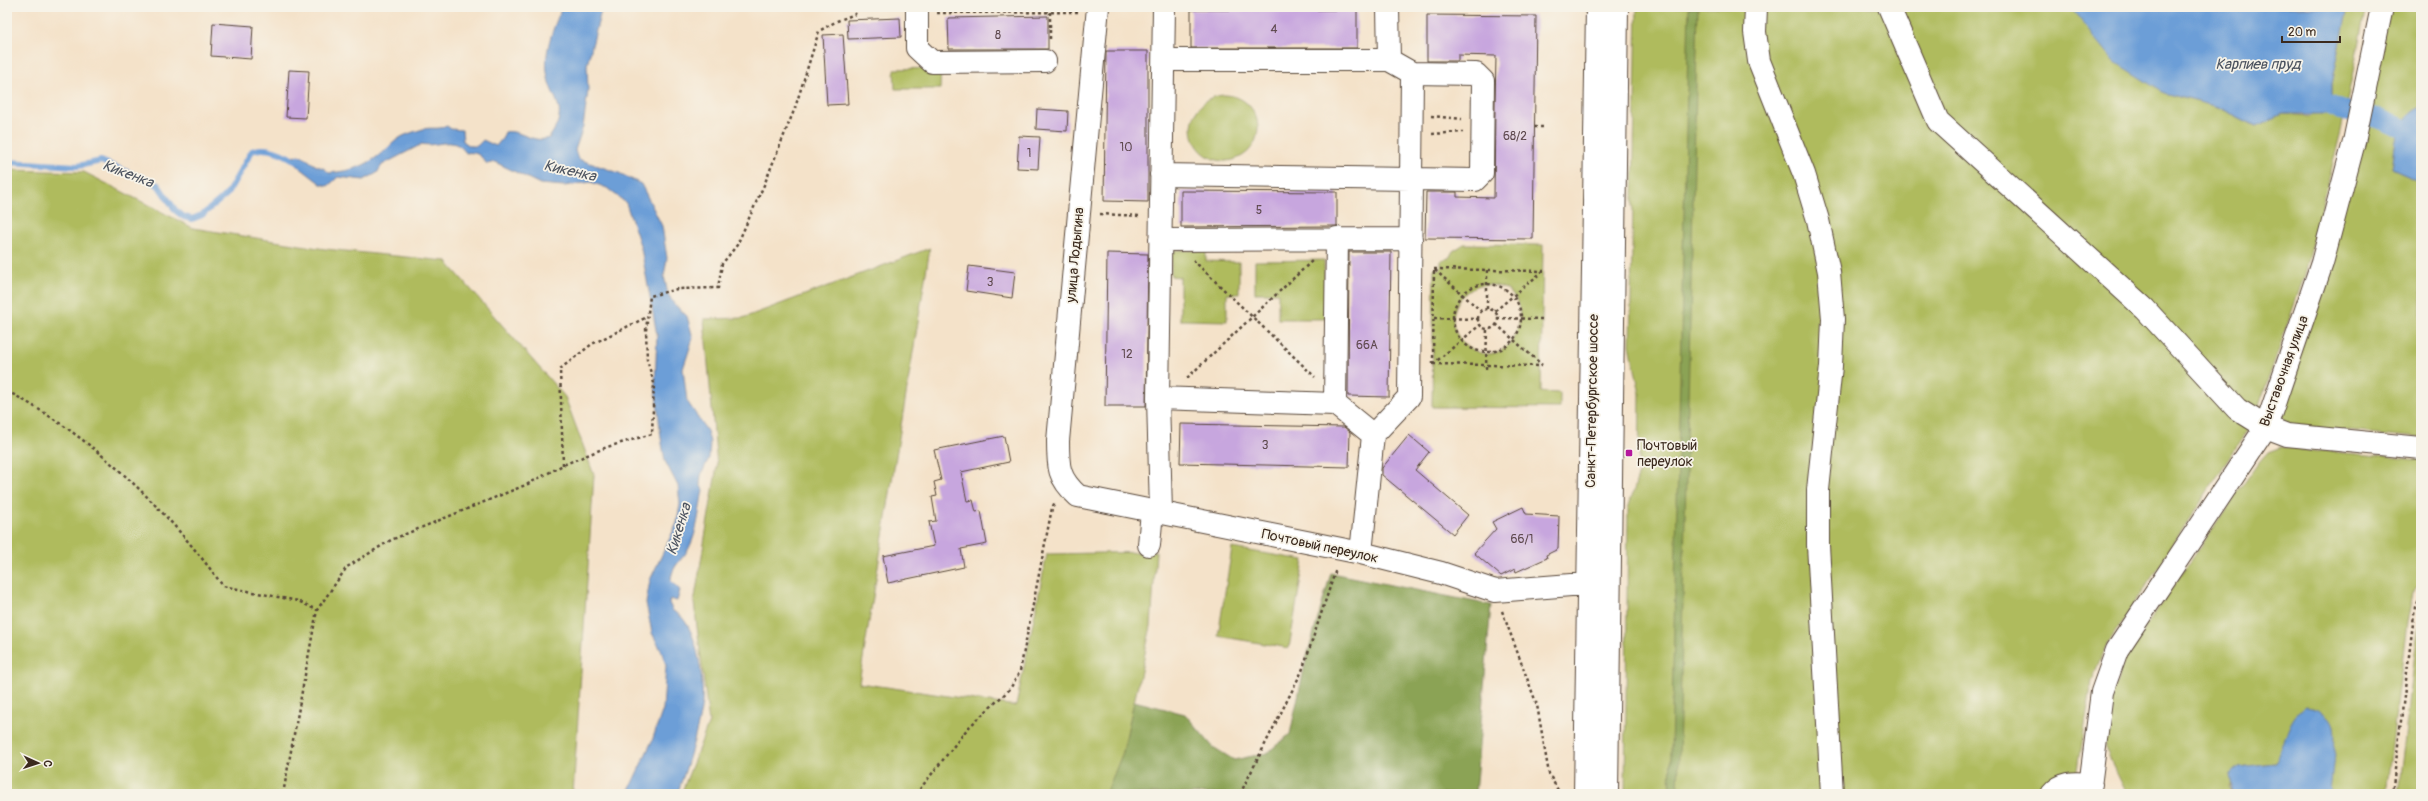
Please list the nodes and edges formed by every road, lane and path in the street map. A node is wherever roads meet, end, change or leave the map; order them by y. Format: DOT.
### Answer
graph roads {
  1 [pos="858,7"];
  2 [pos="1070,7"];
  3 [pos="1164,7"];
  4 [pos="1388,7"];
  5 [pos="1597,7"];
  6 [pos="1617,7"];
  7 [pos="1756,7"];
  8 [pos="1889,7"];
  9 [pos="2382,7"];
  10 [pos="917,10"];
  11 [pos="1097,10"];
  12 [pos="1050,12"];
  13 [pos="1070,12"];
  14 [pos="1164,60"];
  15 [pos="1389,60"];
  16 [pos="1045,61"];
  17 [pos="1412,73"];
  18 [pos="1412,114"];
  19 [pos="1483,126"];
  20 [pos="1534,126"];
  21 [pos="1546,127"];
  22 [pos="1412,136"];
  23 [pos="1161,175"];
  24 [pos="1411,179"];
  25 [pos="1115,216"];
  26 [pos="1160,216"];
  27 [pos="1337,238"];
  28 [pos="1411,238"];
  29 [pos="1166,240"];
  30 [pos="1434,269"];
  31 [pos="1487,270"];
  32 [pos="1487,284"];
  33 [pos="1463,294"];
  34 [pos="1512,296"];
  35 [pos="1487,309"];
  36 [pos="1481,311"];
  37 [pos="1495,311"];
  38 [pos="647,317"];
  39 [pos="1252,317"];
  40 [pos="1434,318"];
  41 [pos="1453,318"];
  42 [pos="1498,318"];
  43 [pos="1478,319"];
  44 [pos="1521,319"];
  45 [pos="1543,319"];
  46 [pos="1496,324"];
  47 [pos="1480,325"];
  48 [pos="1487,328"];
  49 [pos="1461,340"];
  50 [pos="1512,340"];
  51 [pos="1487,352"];
  52 [pos="1433,364"];
  53 [pos="1486,365"];
  54 [pos="1486,369"];
  55 [pos="7,391"];
  56 [pos="1162,398"];
  57 [pos="1335,400"];
  58 [pos="2266,427"];
  59 [pos="1373,435"];
  60 [pos="2421,448"];
  61 [pos="564,465"];
  62 [pos="1072,490"];
  63 [pos="1157,512"];
  64 [pos="1149,545"];
  65 [pos="1351,551"];
  66 [pos="1599,585"];
  67 [pos="1496,590"];
  68 [pos="2421,592"];
  69 [pos="316,610"];
  70 [pos="2090,789"];
  71 [pos="283,794"];
  72 [pos="916,794"];
  73 [pos="1240,794"];
  74 [pos="1560,794"];
  75 [pos="1585,794"];
  76 [pos="1607,794"];
  77 [pos="1832,794"];
  78 [pos="2052,794"];
  79 [pos="2392,794"];
  1 -- 38 [label="path"];
  2 -- 13 [label="path"];
  3 -- 14 [label="main road"];
  4 -- 15 [label="main road"];
  5 -- 66 [label="main road, Санкт-Петербургское шоссе"];
  6 -- 66 [label="main road, Санкт-Петербургское шоссе"];
  7 -- 77 [label="main road"];
  8 -- 58 [label="main road"];
  9 -- 58 [label="main road, Выставочная улица"];
  10 -- 12 [label="path"];
  10 -- 16 [label="main road"];
  11 -- 13 [label="path"];
  11 -- 62 [label="main road, улица Лодыгина"];
  12 -- 13 [label="path"];
  12 -- 16 [label="path"];
  14 -- 15 [label="main road"];
  14 -- 23 [label="main road"];
  15 -- 17 [label="main road"];
  17 -- 18 [label="main road"];
  17 -- 19 [label="main road"];
  18 -- 19 [label="path"];
  18 -- 22 [label="main road"];
  19 -- 22 [label="path"];
  19 -- 24 [label="main road"];
  20 -- 21 [label="path"];
  22 -- 24 [label="main road"];
  23 -- 24 [label="main road"];
  23 -- 26 [label="main road"];
  24 -- 28 [label="main road"];
  25 -- 26 [label="path"];
  26 -- 29 [label="main road"];
  27 -- 28 [label="main road"];
  27 -- 29 [label="main road"];
  27 -- 39 [label="path"];
  27 -- 57 [label="main road"];
  28 -- 59 [label="main road"];
  29 -- 39 [label="path"];
  29 -- 56 [label="main road"];
  30 -- 31 [label="path"];
  30 -- 33 [label="path"];
  30 -- 40 [label="path"];
  31 -- 32 [label="path"];
  31 -- 34 [label="path"];
  32 -- 33 [label="path"];
  32 -- 34 [label="path"];
  32 -- 35 [label="path"];
  33 -- 36 [label="path"];
  33 -- 41 [label="path"];
  34 -- 37 [label="path"];
  34 -- 44 [label="path"];
  35 -- 36 [label="path"];
  35 -- 37 [label="path"];
  36 -- 43 [label="path"];
  37 -- 42 [label="path"];
  38 -- 61 [label="path"];
  38 -- 61 [label="path"];
  39 -- 56 [label="path"];
  39 -- 57 [label="path"];
  40 -- 41 [label="path"];
  40 -- 52 [label="path"];
  41 -- 43 [label="path"];
  41 -- 49 [label="path"];
  42 -- 44 [label="path"];
  42 -- 46 [label="path"];
  43 -- 47 [label="path"];
  44 -- 45 [label="path"];
  44 -- 50 [label="path"];
  46 -- 48 [label="path"];
  46 -- 50 [label="path"];
  47 -- 48 [label="path"];
  47 -- 49 [label="path"];
  48 -- 51 [label="path"];
  49 -- 51 [label="path"];
  49 -- 52 [label="path"];
  50 -- 51 [label="path"];
  50 -- 53 [label="path"];
  51 -- 53 [label="path"];
  52 -- 53 [label="path"];
  53 -- 54 [label="path"];
  55 -- 69 [label="path"];
  56 -- 57 [label="main road"];
  56 -- 63 [label="main road"];
  57 -- 59 [label="main road"];
  58 -- 60 [label="main road"];
  58 -- 70 [label="main road, Выставочная улица"];
  59 -- 65 [label="main road"];
  61 -- 69 [label="path"];
  62 -- 63 [label="main road, Почтовый переулок"];
  62 -- 72 [label="path"];
  63 -- 64 [label="main road"];
  63 -- 65 [label="main road, Почтовый переулок"];
  65 -- 67 [label="main road, Почтовый переулок"];
  65 -- 73 [label="path"];
  66 -- 67 [label="main road, Почтовый переулок"];
  66 -- 75 [label="main road, Санкт-Петербургское шоссе"];
  66 -- 76 [label="main road, Санкт-Петербургское шоссе"];
  67 -- 74 [label="path"];
  68 -- 79 [label="path"];
  69 -- 71 [label="path"];
  70 -- 78 [label="main road"];
}
